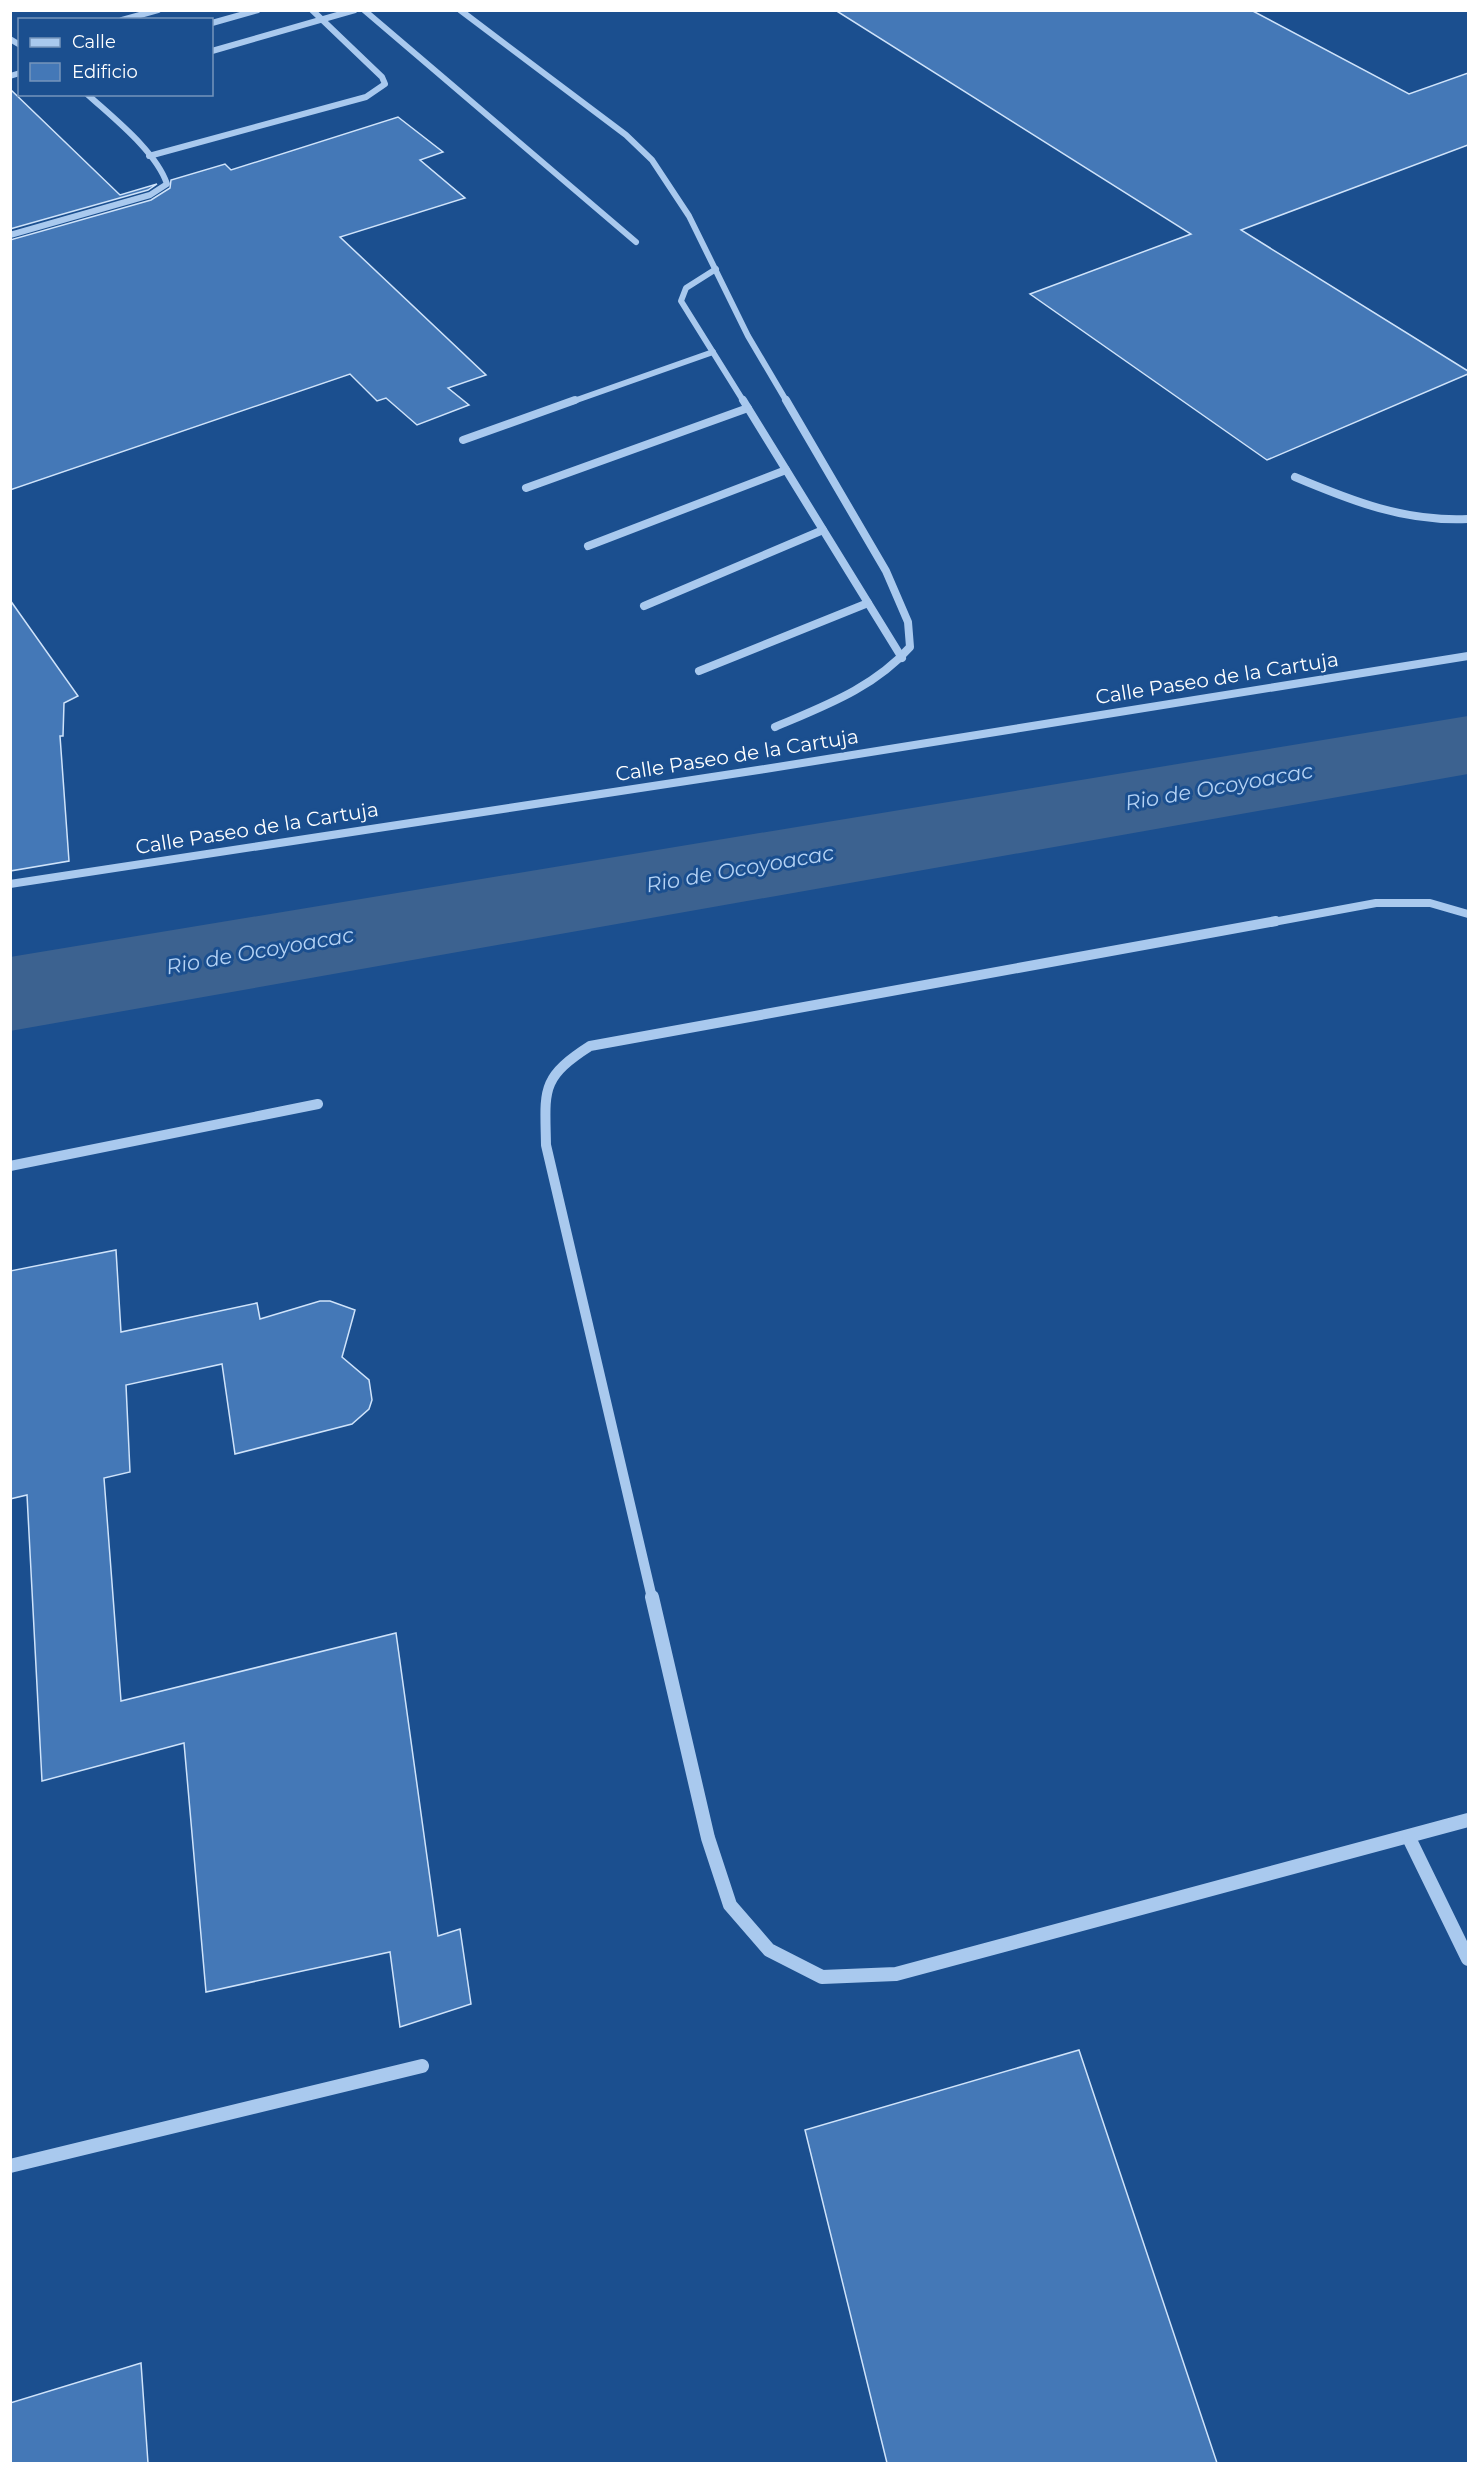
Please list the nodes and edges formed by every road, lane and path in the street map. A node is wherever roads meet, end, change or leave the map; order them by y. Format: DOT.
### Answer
graph roads {
  1 [pos="158,10"];
  2 [pos="258,10"];
  3 [pos="312,10"];
  4 [pos="355,10"];
  5 [pos="364,10"];
  6 [pos="460,10"];
  7 [pos="129,18"];
  8 [pos="320,20"];
  9 [pos="213,23"];
  10 [pos="213,51"];
  11 [pos="89,96"];
  12 [pos="149,156"];
  13 [pos="10,235"];
  14 [pos="636,242"];
  15 [pos="716,269"];
  16 [pos="713,352"];
  17 [pos="748,408"];
  18 [pos="463,440"];
  19 [pos="786,470"];
  20 [pos="1295,477"];
  21 [pos="526,489"];
  22 [pos="1468,519"];
  23 [pos="823,530"];
  24 [pos="588,546"];
  25 [pos="867,603"];
  26 [pos="644,606"];
  27 [pos="1468,656"];
  28 [pos="902,658"];
  29 [pos="699,671"];
  30 [pos="775,727"];
  31 [pos="10,884"];
  32 [pos="1468,914"];
  33 [pos="318,1104"];
  34 [pos="10,1166"];
  35 [pos="1468,1820"];
  36 [pos="1409,1838"];
  37 [pos="1468,1959"];
  38 [pos="422,2066"];
  39 [pos="10,2166"];
  1 -- 7 [label="street"];
  2 -- 9 [label="street"];
  3 -- 8 [label="street"];
  4 -- 8 [label="street"];
  5 -- 14 [label="street"];
  6 -- 15 [label="street"];
  8 -- 10 [label="street"];
  8 -- 12 [label="street"];
  11 -- 12 [label="street"];
  12 -- 13 [label="street"];
  15 -- 16 [label="street"];
  15 -- 28 [label="street"];
  16 -- 17 [label="street"];
  16 -- 18 [label="street"];
  17 -- 19 [label="street"];
  17 -- 21 [label="street"];
  19 -- 23 [label="street"];
  19 -- 24 [label="street"];
  20 -- 22 [label="street"];
  23 -- 25 [label="street"];
  23 -- 26 [label="street"];
  25 -- 28 [label="street"];
  25 -- 29 [label="street"];
  27 -- 31 [label="street, Calle Paseo de la Cartuja"];
  28 -- 30 [label="street"];
  32 -- 36 [label="street"];
  33 -- 34 [label="street"];
  35 -- 36 [label="street"];
  36 -- 37 [label="street"];
  38 -- 39 [label="street"];
}
